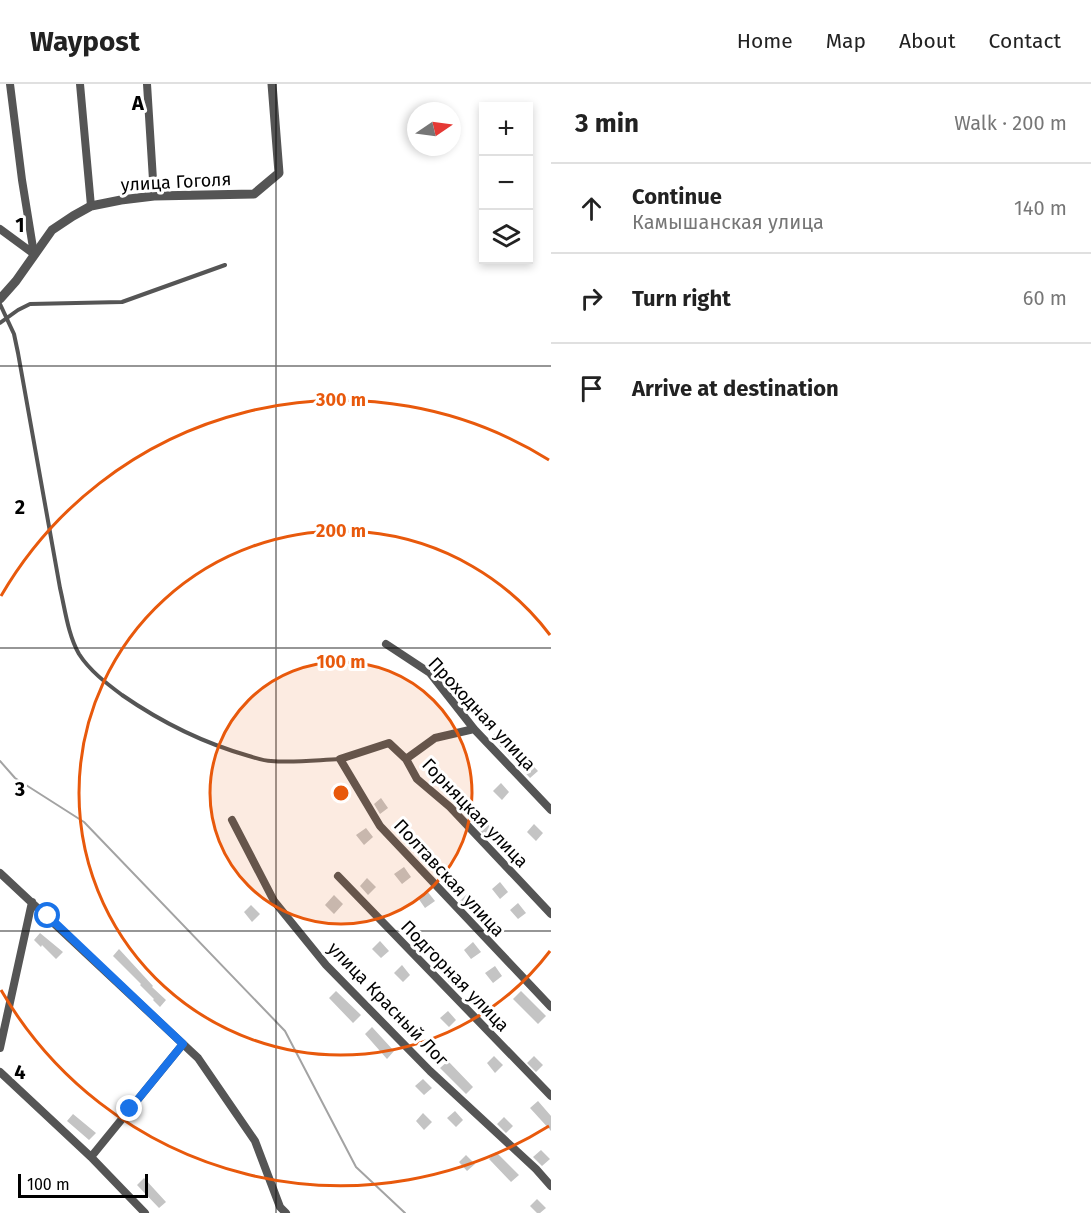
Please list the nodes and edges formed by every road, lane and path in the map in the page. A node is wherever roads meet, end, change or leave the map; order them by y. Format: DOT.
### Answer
graph roads {
  1 [pos="10,84"];
  2 [pos="80,84"];
  3 [pos="147,84"];
  4 [pos="272,84"];
  5 [pos="154,196"];
  6 [pos="91,206"];
  7 [pos="0,229"];
  8 [pos="34,254"];
  9 [pos="225,265"];
  10 [pos="0,299"];
  11 [pos="0,304"];
  12 [pos="7,318"];
  13 [pos="0,323"];
  14 [pos="386,644"];
  15 [pos="474,729"];
  16 [pos="340,759"];
  17 [pos="406,759"];
  18 [pos="551,810"];
  19 [pos="232,820"];
  20 [pos="0,873"];
  21 [pos="338,876"];
  22 [pos="32,902"];
  23 [pos="551,914"];
  24 [pos="551,1008"];
  25 [pos="183,1044"];
  26 [pos="0,1048"];
  27 [pos="0,1072"];
  28 [pos="551,1096"];
  29 [pos="91,1157"];
  30 [pos="551,1186"];
  31 [pos="145,1213"];
  32 [pos="286,1213"];
  1 -- 8 [label="street"];
  2 -- 6 [label="street"];
  3 -- 5 [label="street"];
  4 -- 5 [label="street, улица Гоголя"];
  5 -- 6 [label="street, улица Гоголя"];
  6 -- 8 [label="street, улица Гоголя"];
  7 -- 8 [label="street"];
  8 -- 10 [label="street, улица Гоголя"];
  9 -- 12 [label="lane"];
  11 -- 12 [label="lane"];
  12 -- 13 [label="lane"];
  12 -- 16 [label="lane"];
  14 -- 15 [label="street, Проходная улица"];
  15 -- 17 [label="street"];
  15 -- 18 [label="street, Проходная улица"];
  16 -- 17 [label="street, Горняцкая улица"];
  16 -- 24 [label="street, Полтавская улица"];
  17 -- 23 [label="street, Горняцкая улица"];
  19 -- 30 [label="street, улица Красный Лог"];
  20 -- 22 [label="street"];
  21 -- 28 [label="street, Подгорная улица"];
  22 -- 25 [label="street"];
  22 -- 26 [label="street"];
  25 -- 29 [label="street"];
  25 -- 32 [label="street"];
  27 -- 29 [label="street"];
  29 -- 31 [label="street"];
}
